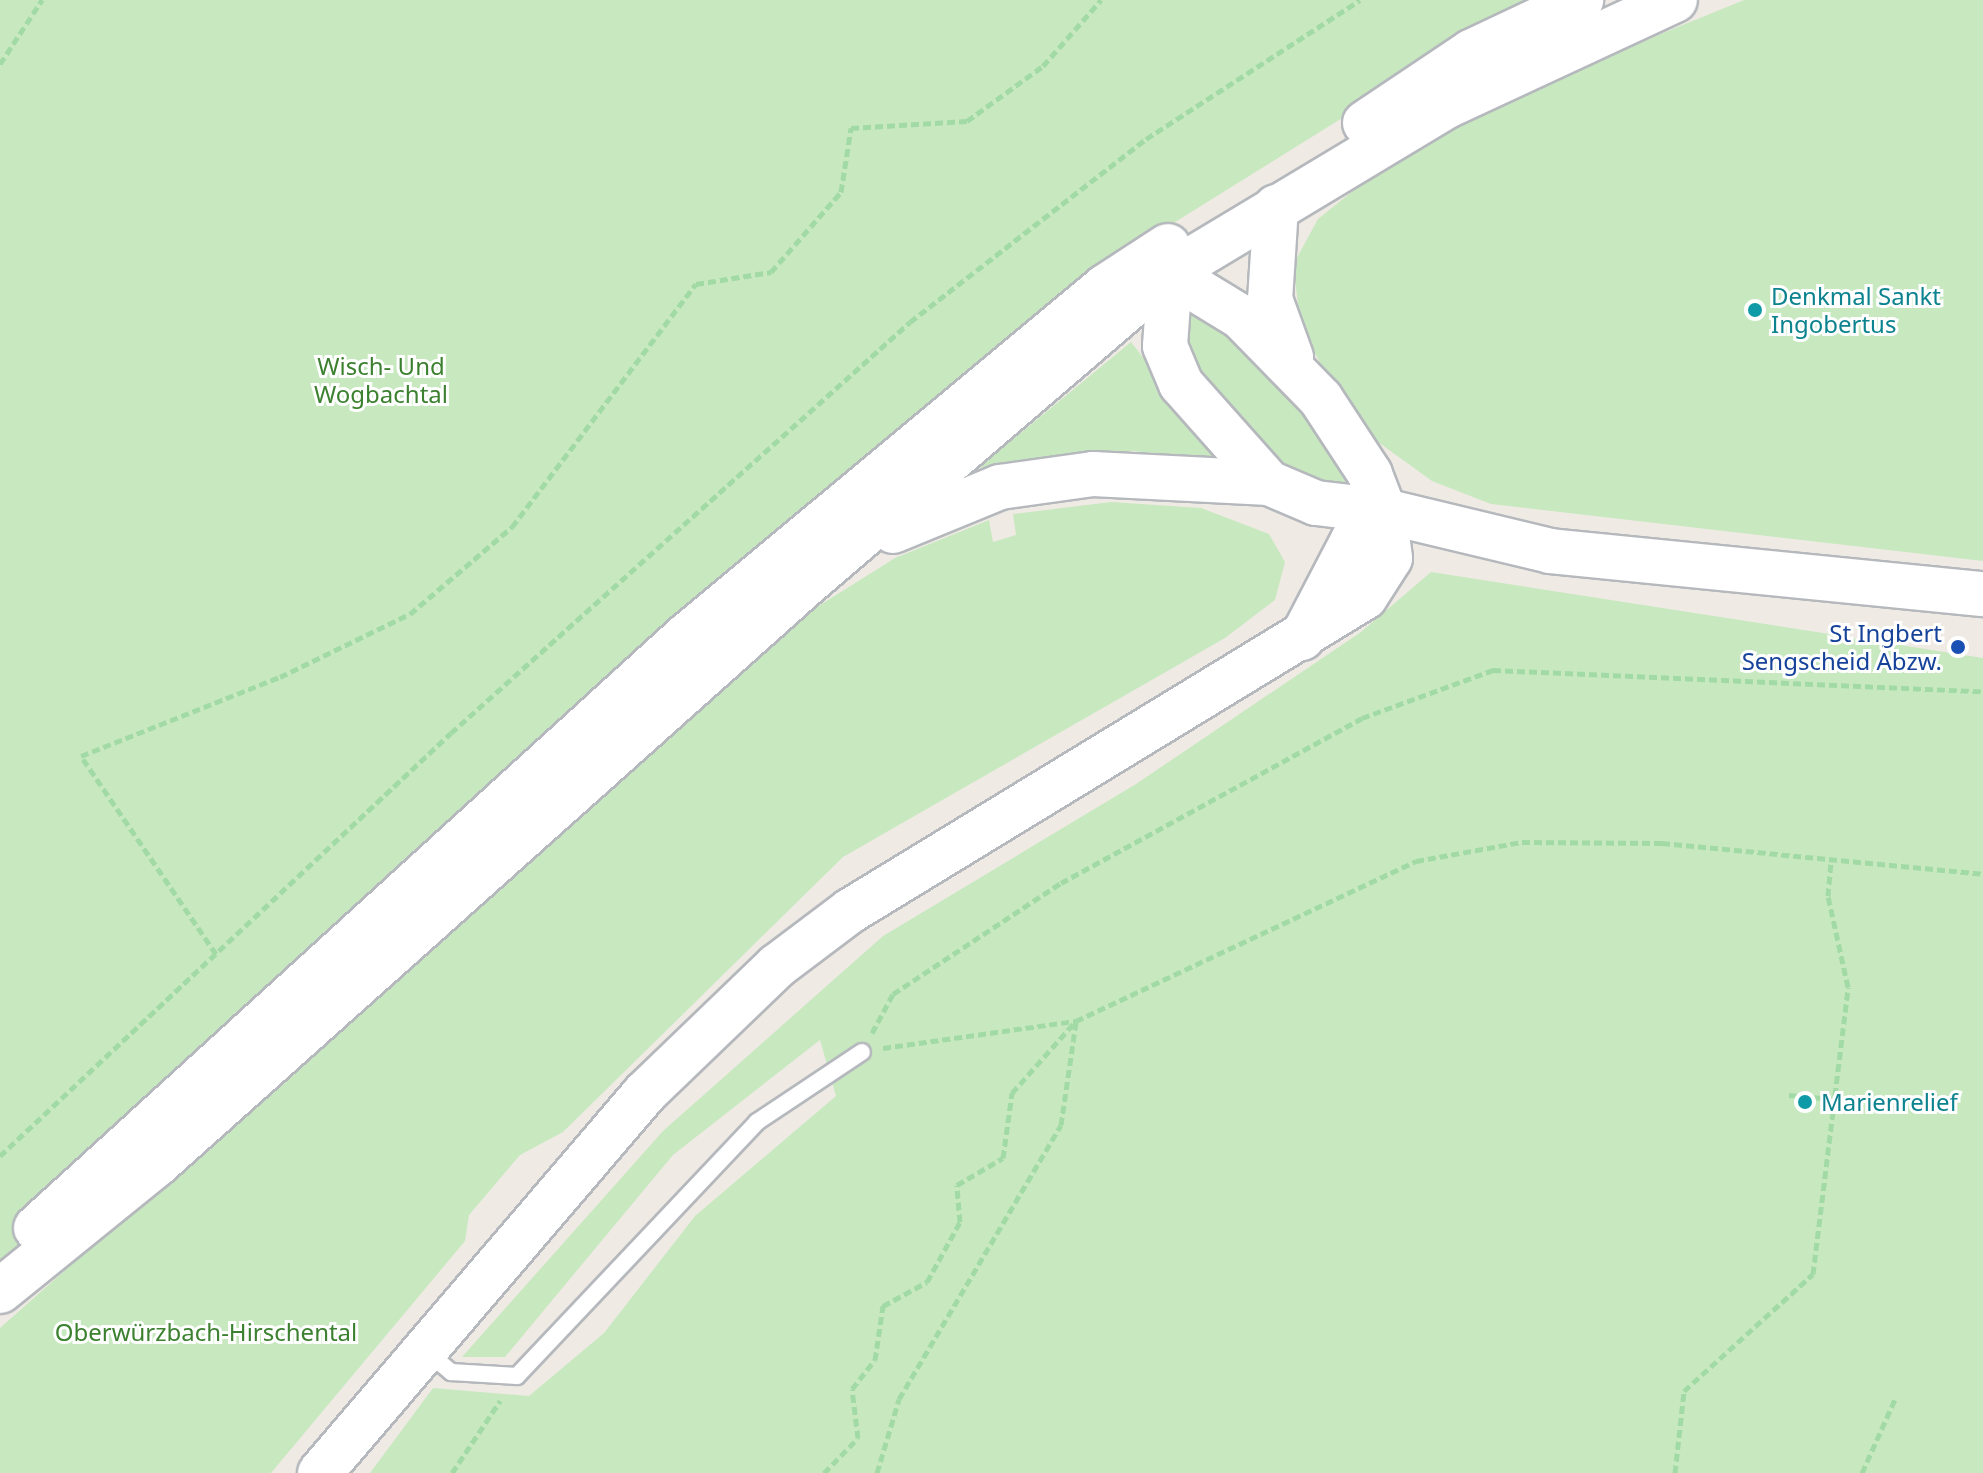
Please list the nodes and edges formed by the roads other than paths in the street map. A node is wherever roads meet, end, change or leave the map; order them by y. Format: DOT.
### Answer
graph roads {
  1 [pos="1581,0"];
  2 [pos="1675,0"];
  3 [pos="1276,207"];
  4 [pos="1188,233"];
  5 [pos="1169,273"];
  6 [pos="1105,287"];
  7 [pos="1295,366"];
  8 [pos="1269,483"];
  9 [pos="1384,511"];
  10 [pos="805,585"];
  11 [pos="1983,594"];
  12 [pos="862,1052"];
  13 [pos="0,1263"];
  14 [pos="0,1291"];
  15 [pos="425,1349"];
  16 [pos="320,1473"];
  1 -- 4 [label="main road"];
  2 -- 3 [label="main road"];
  3 -- 5 [label="main road"];
  3 -- 7 [label="main road"];
  4 -- 5 [label="main road"];
  4 -- 6 [label="main road"];
  5 -- 6 [label="main road"];
  5 -- 7 [label="main road"];
  5 -- 8 [label="main road"];
  5 -- 10 [label="main road"];
  6 -- 13 [label="main road"];
  7 -- 9 [label="main road"];
  8 -- 9 [label="main road"];
  8 -- 10 [label="main road"];
  9 -- 11 [label="main road"];
  9 -- 15 [label="main road"];
  10 -- 14 [label="main road"];
  12 -- 15 [label="lane"];
  15 -- 16 [label="main road"];
}
